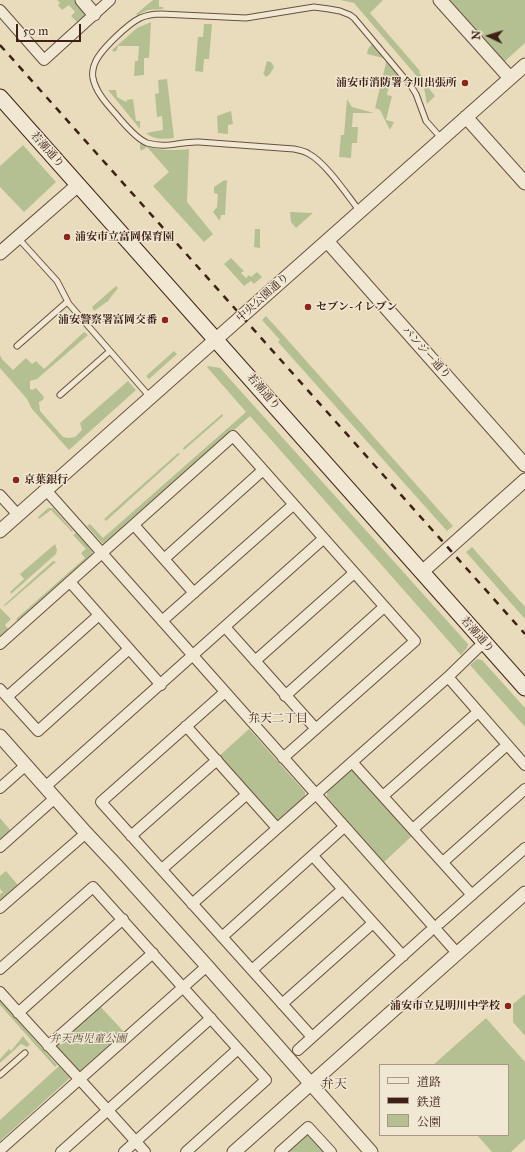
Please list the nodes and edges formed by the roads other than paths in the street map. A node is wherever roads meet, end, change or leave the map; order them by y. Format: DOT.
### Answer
graph roads {
  1 [pos="82,0"];
  2 [pos="110,0"];
  3 [pos="440,0"];
  4 [pos="0,10"];
  5 [pos="94,14"];
  6 [pos="525,65"];
  7 [pos="510,78"];
  8 [pos="0,97"];
  9 [pos="466,117"];
  10 [pos="442,139"];
  11 [pos="525,183"];
  12 [pos="78,185"];
  13 [pos="360,211"];
  14 [pos="18,237"];
  15 [pos="327,241"];
  16 [pos="0,253"];
  17 [pos="67,302"];
  18 [pos="216,339"];
  19 [pos="17,346"];
  20 [pos="110,351"];
  21 [pos="60,395"];
  22 [pos="151,397"];
  23 [pos="525,465"];
  24 [pos="263,470"];
  25 [pos="525,480"];
  26 [pos="46,490"];
  27 [pos="0,495"];
  28 [pos="293,505"];
  29 [pos="18,515"];
  30 [pos="134,524"];
  31 [pos="0,531"];
  32 [pos="324,539"];
  33 [pos="102,553"];
  34 [pos="164,559"];
  35 [pos="422,572"];
  36 [pos="354,573"];
  37 [pos="70,582"];
  38 [pos="194,593"];
  39 [pos="384,607"];
  40 [pos="99,615"];
  41 [pos="162,621"];
  42 [pos="225,627"];
  43 [pos="484,642"];
  44 [pos="0,644"];
  45 [pos="129,649"];
  46 [pos="193,656"];
  47 [pos="255,661"];
  48 [pos="448,677"];
  49 [pos="161,685"];
  50 [pos="525,688"];
  51 [pos="0,689"];
  52 [pos="225,692"];
  53 [pos="285,696"];
  54 [pos="7,697"];
  55 [pos="478,712"];
  56 [pos="186,726"];
  57 [pos="316,729"];
  58 [pos="0,736"];
  59 [pos="507,745"];
  60 [pos="283,758"];
  61 [pos="217,760"];
  62 [pos="352,762"];
  63 [pos="26,765"];
  64 [pos="525,765"];
  65 [pos="45,787"];
  66 [pos="0,788"];
  67 [pos="525,789"];
  68 [pos="316,794"];
  69 [pos="246,795"];
  70 [pos="383,796"];
  71 [pos="56,798"];
  72 [pos="344,827"];
  73 [pos="277,828"];
  74 [pos="413,829"];
  75 [pos="86,833"];
  76 [pos="131,836"];
  77 [pos="0,848"];
  78 [pos="525,848"];
  79 [pos="313,856"];
  80 [pos="443,862"];
  81 [pos="162,869"];
  82 [pos="343,889"];
  83 [pos="525,893"];
  84 [pos="472,895"];
  85 [pos="192,904"];
  86 [pos="0,908"];
  87 [pos="123,920"];
  88 [pos="373,923"];
  89 [pos="440,923"];
  90 [pos="429,932"];
  91 [pos="222,937"];
  92 [pos="153,953"];
  93 [pos="457,953"];
  94 [pos="403,956"];
  95 [pos="207,966"];
  96 [pos="0,969"];
  97 [pos="252,970"];
  98 [pos="183,987"];
  99 [pos="0,992"];
  100 [pos="282,1004"];
  101 [pos="18,1012"];
  102 [pos="211,1018"];
  103 [pos="312,1037"];
  104 [pos="48,1046"];
  105 [pos="238,1050"];
  106 [pos="298,1050"];
  107 [pos="26,1053"];
  108 [pos="0,1075"];
  109 [pos="80,1079"];
  110 [pos="311,1084"];
  111 [pos="108,1110"];
  112 [pos="136,1142"];
  113 [pos="0,1150"];
  114 [pos="61,1152"];
  115 [pos="124,1152"];
  116 [pos="145,1152"];
  117 [pos="186,1152"];
  118 [pos="234,1152"];
  119 [pos="280,1152"];
  120 [pos="330,1152"];
  121 [pos="371,1152"];
  1 -- 5 [label="street"];
  2 -- 5 [label="street"];
  3 -- 7 [label="street"];
  4 -- 5 [label="street"];
  6 -- 7 [label="street, 中央公園通り"];
  7 -- 9 [label="street, 中央公園通り"];
  8 -- 12 [label="main road, 若潮通り"];
  9 -- 10 [label="street, 中央公園通り"];
  9 -- 11 [label="street"];
  10 -- 13 [label="street, 中央公園通り"];
  10 -- 13 [label="lane"];
  12 -- 14 [label="street"];
  12 -- 18 [label="main road, 若潮通り"];
  13 -- 15 [label="street, 中央公園通り"];
  14 -- 16 [label="street"];
  14 -- 17 [label="lane"];
  15 -- 18 [label="street, 中央公園通り"];
  15 -- 23 [label="street, パンジー通り"];
  17 -- 19 [label="lane"];
  17 -- 20 [label="lane"];
  18 -- 22 [label="street, 中央公園通り"];
  18 -- 35 [label="main road, 若潮通り"];
  20 -- 21 [label="lane"];
  20 -- 22 [label="lane"];
  22 -- 26 [label="street, 中央公園通り"];
  24 -- 28 [label="street"];
  24 -- 30 [label="street"];
  24 -- 34 [label="street"];
  25 -- 35 [label="street"];
  26 -- 29 [label="street, 中央公園通り"];
  26 -- 33 [label="street"];
  27 -- 29 [label="street"];
  28 -- 32 [label="street"];
  28 -- 38 [label="street"];
  29 -- 31 [label="street, 中央公園通り"];
  30 -- 33 [label="street"];
  30 -- 34 [label="street"];
  32 -- 36 [label="street"];
  32 -- 42 [label="street"];
  33 -- 37 [label="street"];
  33 -- 41 [label="street"];
  34 -- 38 [label="street"];
  35 -- 43 [label="main road, 若潮通り"];
  36 -- 39 [label="street"];
  36 -- 47 [label="street"];
  37 -- 40 [label="street"];
  37 -- 44 [label="street"];
  38 -- 41 [label="street"];
  39 -- 53 [label="street"];
  39 -- 57 [label="street"];
  40 -- 45 [label="street"];
  40 -- 54 [label="street"];
  41 -- 46 [label="street"];
  42 -- 46 [label="street"];
  42 -- 47 [label="street"];
  43 -- 48 [label="street"];
  43 -- 50 [label="main road, 若潮通り"];
  45 -- 49 [label="street"];
  45 -- 54 [label="street"];
  46 -- 49 [label="street"];
  46 -- 52 [label="street"];
  47 -- 53 [label="street"];
  48 -- 55 [label="street"];
  48 -- 62 [label="street"];
  49 -- 65 [label="street"];
  51 -- 54 [label="street"];
  52 -- 56 [label="street"];
  52 -- 60 [label="street"];
  53 -- 57 [label="street"];
  55 -- 59 [label="street"];
  55 -- 70 [label="street"];
  56 -- 61 [label="street"];
  56 -- 76 [label="street"];
  57 -- 60 [label="street"];
  58 -- 63 [label="street"];
  59 -- 64 [label="street"];
  59 -- 74 [label="street"];
  60 -- 68 [label="street"];
  61 -- 69 [label="street"];
  61 -- 76 [label="street"];
  62 -- 68 [label="street"];
  62 -- 70 [label="street"];
  63 -- 65 [label="street"];
  63 -- 66 [label="street"];
  65 -- 71 [label="street"];
  67 -- 80 [label="street"];
  68 -- 72 [label="street"];
  68 -- 73 [label="street"];
  69 -- 73 [label="street"];
  69 -- 81 [label="street"];
  70 -- 74 [label="street"];
  71 -- 75 [label="street"];
  71 -- 77 [label="street"];
  72 -- 79 [label="street"];
  72 -- 93 [label="street"];
  73 -- 85 [label="street"];
  74 -- 80 [label="street"];
  75 -- 86 [label="street"];
  75 -- 95 [label="street"];
  76 -- 81 [label="street"];
  78 -- 84 [label="street"];
  79 -- 82 [label="street"];
  79 -- 91 [label="street"];
  80 -- 84 [label="street"];
  81 -- 85 [label="street"];
  82 -- 88 [label="street"];
  82 -- 97 [label="street"];
  83 -- 93 [label="street"];
  84 -- 89 [label="street"];
  85 -- 91 [label="street"];
  87 -- 92 [label="street"];
  87 -- 96 [label="street"];
  87 -- 101 [label="street"];
  88 -- 94 [label="street"];
  88 -- 100 [label="street"];
  90 -- 94 [label="street"];
  91 -- 97 [label="street"];
  92 -- 98 [label="street"];
  92 -- 104 [label="street"];
  93 -- 110 [label="street"];
  94 -- 103 [label="street"];
  95 -- 98 [label="street"];
  95 -- 110 [label="street"];
  97 -- 100 [label="street"];
  98 -- 102 [label="street"];
  98 -- 109 [label="street"];
  99 -- 101 [label="street"];
  100 -- 103 [label="street"];
  101 -- 104 [label="street"];
  102 -- 105 [label="street"];
  102 -- 111 [label="street"];
  103 -- 106 [label="street"];
  104 -- 109 [label="street"];
  105 -- 112 [label="street"];
  105 -- 117 [label="street"];
  107 -- 108 [label="lane"];
  109 -- 111 [label="street"];
  109 -- 113 [label="street"];
  110 -- 118 [label="street"];
  110 -- 121 [label="street"];
  111 -- 112 [label="street"];
  111 -- 114 [label="street"];
  112 -- 115 [label="street"];
  112 -- 116 [label="street"];
  119 -- 120 [label="street"];
}
